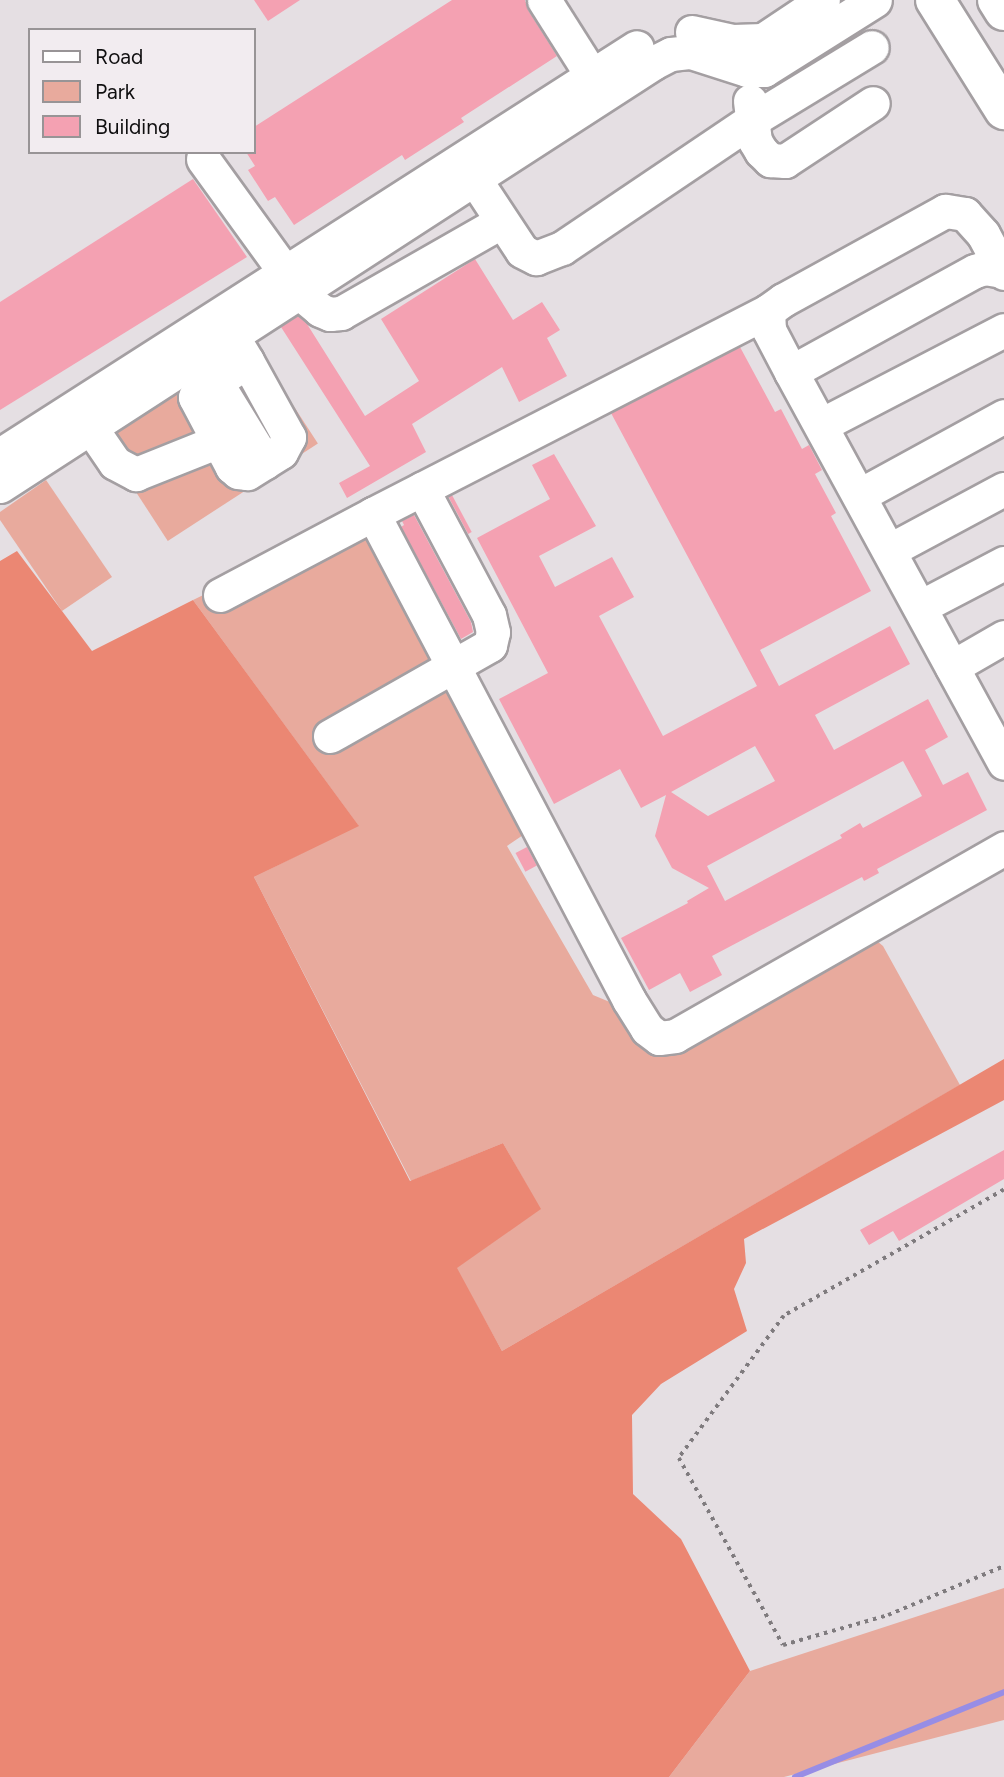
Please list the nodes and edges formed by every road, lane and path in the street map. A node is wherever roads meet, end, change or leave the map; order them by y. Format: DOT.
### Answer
graph roads {
  1 [pos="544,0"];
  2 [pos="823,0"];
  3 [pos="875,0"];
  4 [pos="935,0"];
  5 [pos="997,0"];
  6 [pos="1004,11"];
  7 [pos="872,47"];
  8 [pos="748,56"];
  9 [pos="598,85"];
  10 [pos="873,103"];
  11 [pos="1004,110"];
  12 [pos="752,120"];
  13 [pos="203,159"];
  14 [pos="468,169"];
  15 [pos="502,220"];
  16 [pos="1003,272"];
  17 [pos="292,283"];
  18 [pos="768,311"];
  19 [pos="1004,330"];
  20 [pos="240,348"];
  21 [pos="790,372"];
  22 [pos="216,382"];
  23 [pos="1004,416"];
  24 [pos="83,417"];
  25 [pos="821,425"];
  26 [pos="216,442"];
  27 [pos="0,455"];
  28 [pos="265,462"];
  29 [pos="0,486"];
  30 [pos="422,489"];
  31 [pos="1004,489"];
  32 [pos="860,495"];
  33 [pos="373,514"];
  34 [pos="890,550"];
  35 [pos="1004,563"];
  36 [pos="220,595"];
  37 [pos="920,607"];
  38 [pos="1004,637"];
  39 [pos="952,667"];
  40 [pos="455,668"];
  41 [pos="993,719"];
  42 [pos="330,736"];
  43 [pos="1004,763"];
  44 [pos="1004,848"];
  45 [pos="1004,1190"];
  46 [pos="1004,1566"];
  1 -- 9 [label="lane"];
  2 -- 8 [label="lane"];
  3 -- 8 [label="lane"];
  4 -- 11 [label="main road"];
  5 -- 6 [label="main road"];
  7 -- 12 [label="lane"];
  8 -- 9 [label="lane"];
  8 -- 12 [label="lane"];
  9 -- 14 [label="lane"];
  10 -- 12 [label="lane"];
  12 -- 15 [label="lane"];
  13 -- 17 [label="lane"];
  14 -- 15 [label="lane"];
  14 -- 17 [label="lane"];
  15 -- 17 [label="lane"];
  16 -- 18 [label="lane"];
  16 -- 21 [label="lane"];
  17 -- 20 [label="lane"];
  17 -- 24 [label="lane"];
  18 -- 21 [label="lane"];
  18 -- 30 [label="lane"];
  19 -- 25 [label="lane"];
  20 -- 22 [label="lane"];
  20 -- 24 [label="lane"];
  20 -- 28 [label="lane"];
  21 -- 25 [label="lane"];
  22 -- 26 [label="lane"];
  22 -- 28 [label="lane"];
  23 -- 32 [label="lane"];
  24 -- 26 [label="lane"];
  24 -- 27 [label="lane"];
  24 -- 29 [label="lane"];
  25 -- 32 [label="lane"];
  26 -- 28 [label="lane"];
  30 -- 33 [label="lane"];
  30 -- 40 [label="lane"];
  31 -- 34 [label="lane"];
  32 -- 34 [label="lane"];
  33 -- 36 [label="lane"];
  33 -- 40 [label="lane"];
  34 -- 37 [label="lane"];
  35 -- 37 [label="lane"];
  37 -- 39 [label="lane"];
  38 -- 39 [label="lane"];
  39 -- 41 [label="lane"];
  40 -- 42 [label="lane"];
  40 -- 44 [label="lane"];
  41 -- 43 [label="lane"];
  45 -- 46 [label="path"];
}
